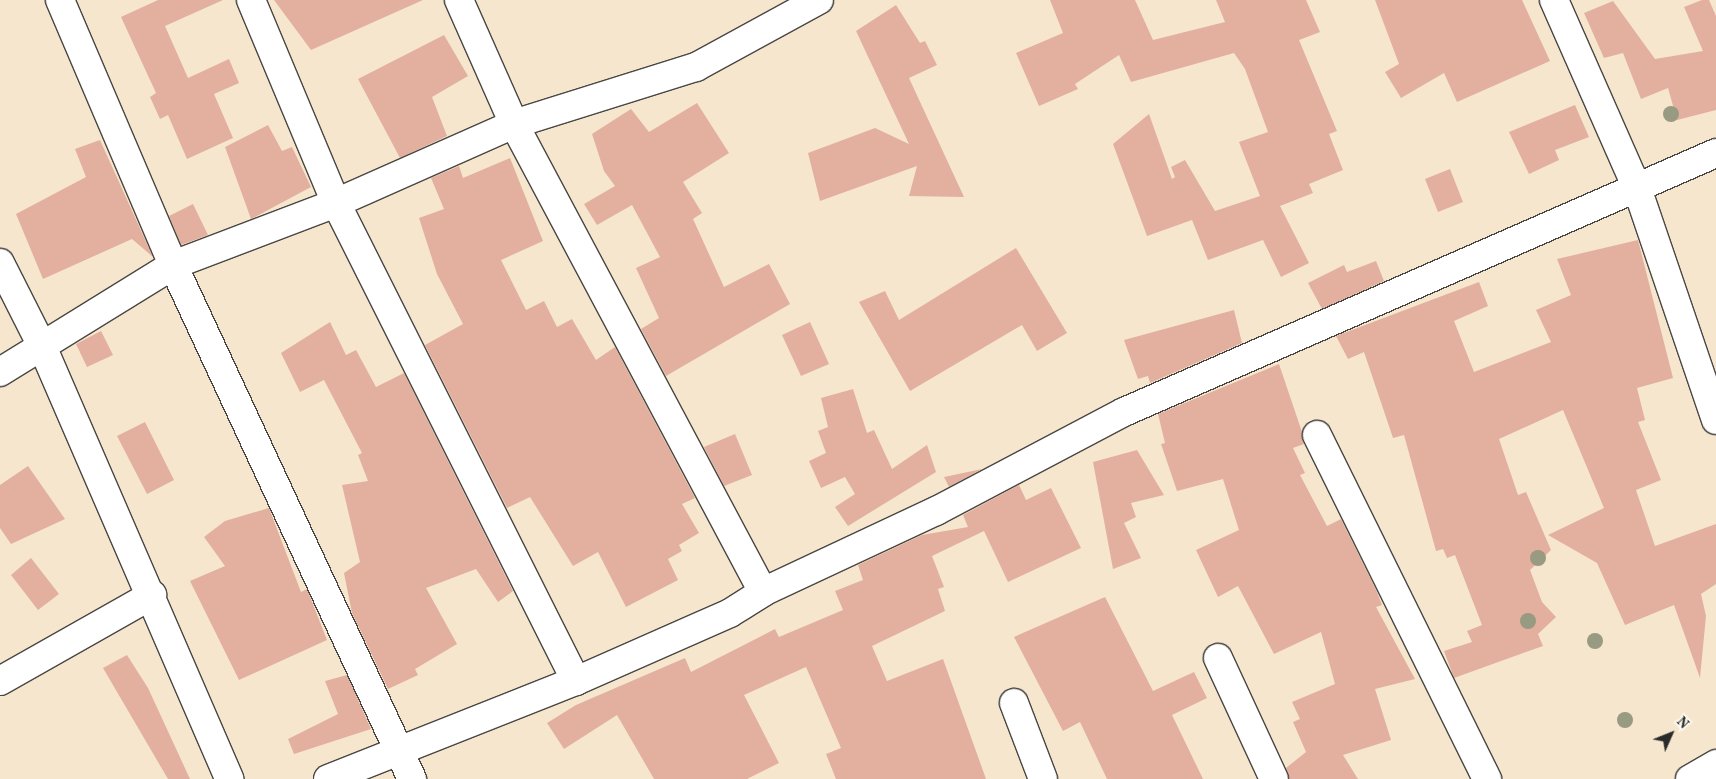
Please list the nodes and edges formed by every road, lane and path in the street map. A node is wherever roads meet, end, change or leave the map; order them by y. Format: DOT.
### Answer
graph roads {
  1 [pos="60,0"];
  2 [pos="252,0"];
  3 [pos="458,0"];
  4 [pos="819,0"];
  5 [pos="1554,0"];
  6 [pos="514,124"];
  7 [pos="1716,153"];
  8 [pos="1637,188"];
  9 [pos="336,204"];
  10 [pos="0,263"];
  11 [pos="174,265"];
  12 [pos="42,346"];
  13 [pos="0,372"];
  14 [pos="1716,420"];
  15 [pos="1317,434"];
  16 [pos="763,592"];
  17 [pos="152,595"];
  18 [pos="1218,658"];
  19 [pos="0,681"];
  20 [pos="576,681"];
  21 [pos="1014,703"];
  22 [pos="397,750"];
  23 [pos="1716,764"];
  24 [pos="229,779"];
  25 [pos="328,779"];
  26 [pos="412,779"];
  27 [pos="1043,779"];
  28 [pos="1274,779"];
  29 [pos="1487,779"];
  30 [pos="1690,779"];
  1 -- 11 [label="street"];
  2 -- 9 [label="street"];
  3 -- 6 [label="street"];
  4 -- 6 [label="street"];
  5 -- 8 [label="street"];
  6 -- 9 [label="street"];
  6 -- 16 [label="street"];
  7 -- 8 [label="street"];
  8 -- 14 [label="street"];
  8 -- 16 [label="street"];
  9 -- 11 [label="street"];
  9 -- 20 [label="street"];
  10 -- 12 [label="street"];
  11 -- 12 [label="street"];
  11 -- 22 [label="street"];
  12 -- 13 [label="street"];
  12 -- 17 [label="street"];
  15 -- 29 [label="street"];
  16 -- 20 [label="street"];
  17 -- 19 [label="street"];
  17 -- 24 [label="street"];
  18 -- 28 [label="street"];
  20 -- 22 [label="street"];
  21 -- 27 [label="street"];
  22 -- 25 [label="street"];
  22 -- 26 [label="street"];
  23 -- 30 [label="street"];
}
